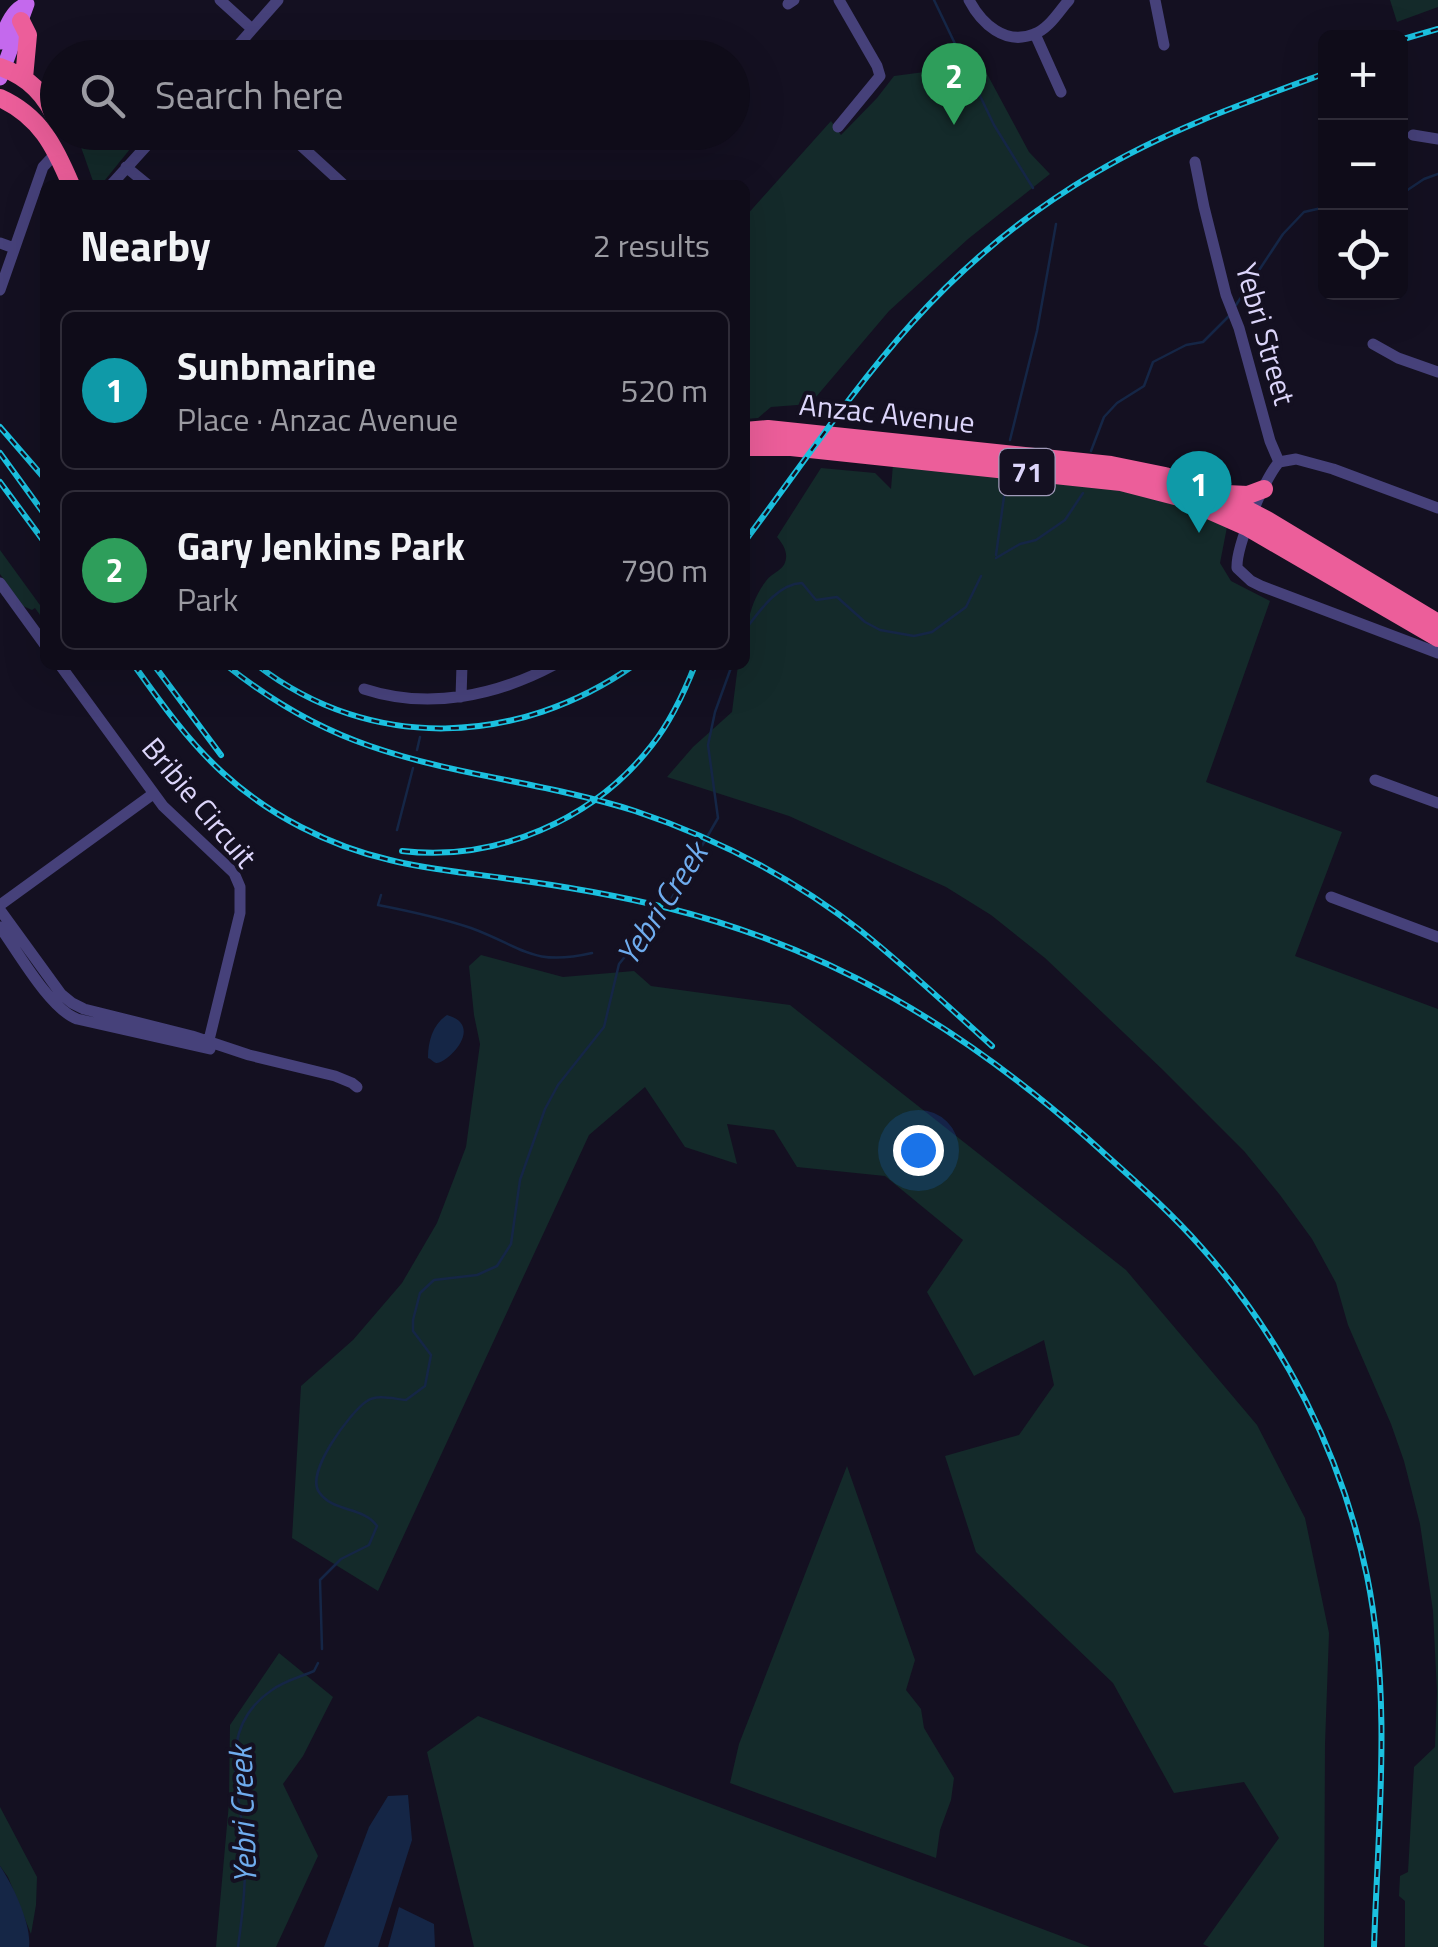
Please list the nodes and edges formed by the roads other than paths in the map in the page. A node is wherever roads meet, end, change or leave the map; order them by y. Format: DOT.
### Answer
graph roads {
  1 [pos="220,0"];
  2 [pos="278,0"];
  3 [pos="839,0"];
  4 [pos="969,0"];
  5 [pos="1069,0"];
  6 [pos="1154,0"];
  7 [pos="27,8"];
  8 [pos="252,29"];
  9 [pos="1035,34"];
  10 [pos="243,40"];
  11 [pos="0,41"];
  12 [pos="1164,45"];
  13 [pos="1,71"];
  14 [pos="24,78"];
  15 [pos="1061,92"];
  16 [pos="40,93"];
  17 [pos="0,98"];
  18 [pos="838,126"];
  19 [pos="40,127"];
  20 [pos="1413,134"];
  21 [pos="1438,138"];
  22 [pos="68,150"];
  23 [pos="142,150"];
  24 [pos="306,150"];
  25 [pos="56,152"];
  26 [pos="1195,162"];
  27 [pos="126,166"];
  28 [pos="69,180"];
  29 [pos="80,180"];
  30 [pos="114,180"];
  31 [pos="142,180"];
  32 [pos="339,180"];
  33 [pos="0,243"];
  34 [pos="14,248"];
  35 [pos="0,290"];
  36 [pos="1373,344"];
  37 [pos="1438,372"];
  38 [pos="750,431"];
  39 [pos="795,440"];
  40 [pos="837,444"];
  41 [pos="750,446"];
  42 [pos="1279,462"];
  43 [pos="1264,488"];
  44 [pos="1221,496"];
  45 [pos="1438,508"];
  46 [pos="1251,520"];
  47 [pos="0,583"];
  48 [pos="1438,623"];
  49 [pos="40,638"];
  50 [pos="1437,648"];
  51 [pos="64,670"];
  52 [pos="462,670"];
  53 [pos="543,670"];
  54 [pos="364,689"];
  55 [pos="461,697"];
  56 [pos="1375,780"];
  57 [pos="153,794"];
  58 [pos="1438,802"];
  59 [pos="1330,897"];
  60 [pos="0,908"];
  61 [pos="0,927"];
  62 [pos="1438,937"];
  63 [pos="208,1044"];
  64 [pos="357,1087"];
  1 -- 8 [label="street"];
  2 -- 8 [label="street"];
  3 -- 18 [label="street"];
  4 -- 9 [label="street"];
  5 -- 9 [label="street"];
  6 -- 12 [label="street"];
  7 -- 11 [label="main road"];
  7 -- 13 [label="main road"];
  7 -- 14 [label="highway"];
  8 -- 10 [label="street"];
  9 -- 15 [label="street"];
  13 -- 14 [label="highway"];
  14 -- 16 [label="highway"];
  17 -- 19 [label="highway"];
  20 -- 21 [label="street"];
  22 -- 29 [label="highway"];
  23 -- 27 [label="street"];
  24 -- 32 [label="street"];
  25 -- 28 [label="highway"];
  25 -- 34 [label="street"];
  26 -- 42 [label="street, Yebri Street"];
  27 -- 30 [label="street"];
  27 -- 31 [label="street"];
  33 -- 34 [label="street"];
  34 -- 35 [label="street"];
  36 -- 37 [label="street"];
  38 -- 39 [label="highway, Anzac Avenue / 71"];
  39 -- 40 [label="highway, Anzac Avenue / 71"];
  39 -- 41 [label="highway, Anzac Avenue / 71"];
  40 -- 44 [label="highway, Anzac Avenue / 71"];
  40 -- 46 [label="highway, Anzac Avenue / 71"];
  42 -- 43 [label="street"];
  42 -- 45 [label="street"];
  43 -- 44 [label="highway"];
  43 -- 46 [label="street"];
  44 -- 46 [label="highway, Anzac Avenue / 71"];
  46 -- 48 [label="highway, Anzac Avenue / 71"];
  46 -- 50 [label="highway, Anzac Avenue / 71"];
  46 -- 50 [label="street"];
  47 -- 49 [label="street"];
  51 -- 57 [label="street, Bribie Circuit"];
  52 -- 55 [label="street"];
  53 -- 55 [label="street"];
  54 -- 55 [label="street"];
  56 -- 58 [label="street"];
  57 -- 60 [label="street"];
  57 -- 63 [label="street, Bribie Circuit"];
  59 -- 62 [label="street"];
  60 -- 63 [label="street"];
  61 -- 63 [label="street"];
  63 -- 64 [label="street"];
}
